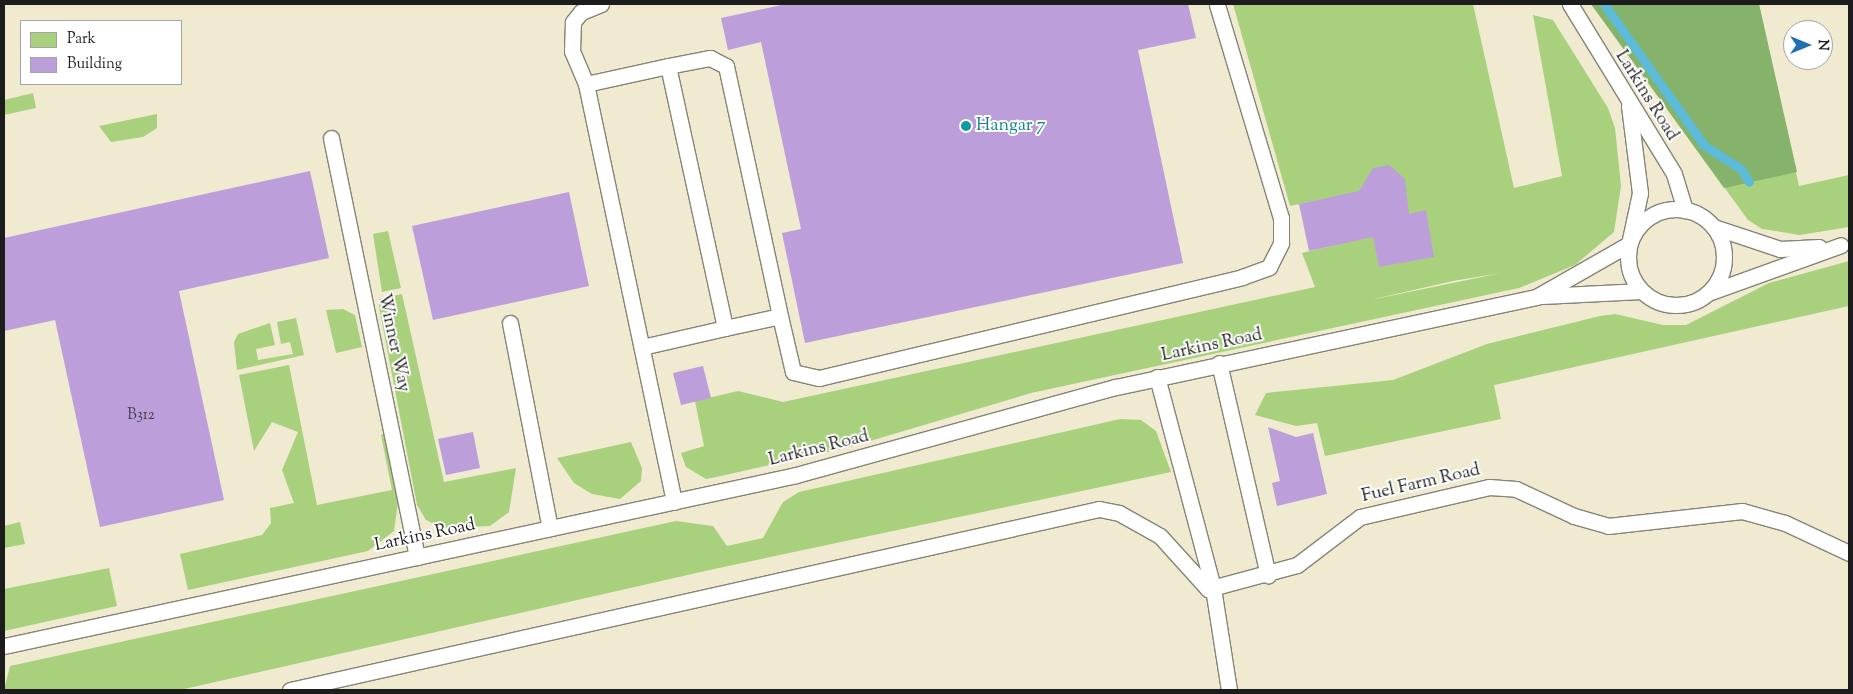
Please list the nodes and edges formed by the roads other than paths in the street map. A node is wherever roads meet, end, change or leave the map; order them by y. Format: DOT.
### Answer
graph roads {
  1 [pos="601,4"];
  2 [pos="1217,4"];
  3 [pos="1570,4"];
  4 [pos="668,66"];
  5 [pos="586,84"];
  6 [pos="1629,106"];
  7 [pos="331,138"];
  8 [pos="1685,210"];
  9 [pos="1714,227"];
  10 [pos="1629,244"];
  11 [pos="1845,244"];
  12 [pos="1642,291"];
  13 [pos="1708,294"];
  14 [pos="1536,297"];
  15 [pos="780,316"];
  16 [pos="510,323"];
  17 [pos="725,328"];
  18 [pos="642,347"];
  19 [pos="1219,363"];
  20 [pos="1157,377"];
  21 [pos="674,502"];
  22 [pos="550,528"];
  23 [pos="1849,553"];
  24 [pos="417,557"];
  25 [pos="1268,575"];
  26 [pos="1213,588"];
  27 [pos="4,646"];
  28 [pos="290,690"];
  29 [pos="1229,690"];
  1 -- 5 [label="lane"];
  2 -- 15 [label="lane"];
  3 -- 6 [label="lane, Larkins Road"];
  4 -- 5 [label="lane"];
  4 -- 15 [label="lane"];
  4 -- 17 [label="lane"];
  5 -- 18 [label="lane"];
  6 -- 8 [label="lane, Larkins Road"];
  6 -- 10 [label="lane"];
  7 -- 24 [label="lane, Winner Way"];
  8 -- 9 [label="lane"];
  8 -- 10 [label="lane"];
  9 -- 11 [label="lane"];
  9 -- 13 [label="lane"];
  10 -- 12 [label="lane"];
  10 -- 14 [label="lane, Larkins Road"];
  11 -- 13 [label="lane"];
  12 -- 13 [label="lane"];
  12 -- 14 [label="lane"];
  14 -- 19 [label="lane, Larkins Road"];
  15 -- 17 [label="lane"];
  16 -- 22 [label="lane"];
  17 -- 18 [label="lane"];
  18 -- 21 [label="lane"];
  19 -- 20 [label="lane, Larkins Road"];
  19 -- 25 [label="lane"];
  20 -- 21 [label="lane, Larkins Road"];
  20 -- 26 [label="lane"];
  21 -- 22 [label="lane, Larkins Road"];
  22 -- 24 [label="lane, Larkins Road"];
  23 -- 25 [label="lane, Fuel Farm Road"];
  24 -- 27 [label="lane, Larkins Road"];
  25 -- 26 [label="lane, Fuel Farm Road"];
  26 -- 28 [label="lane"];
  26 -- 29 [label="lane"];
}
